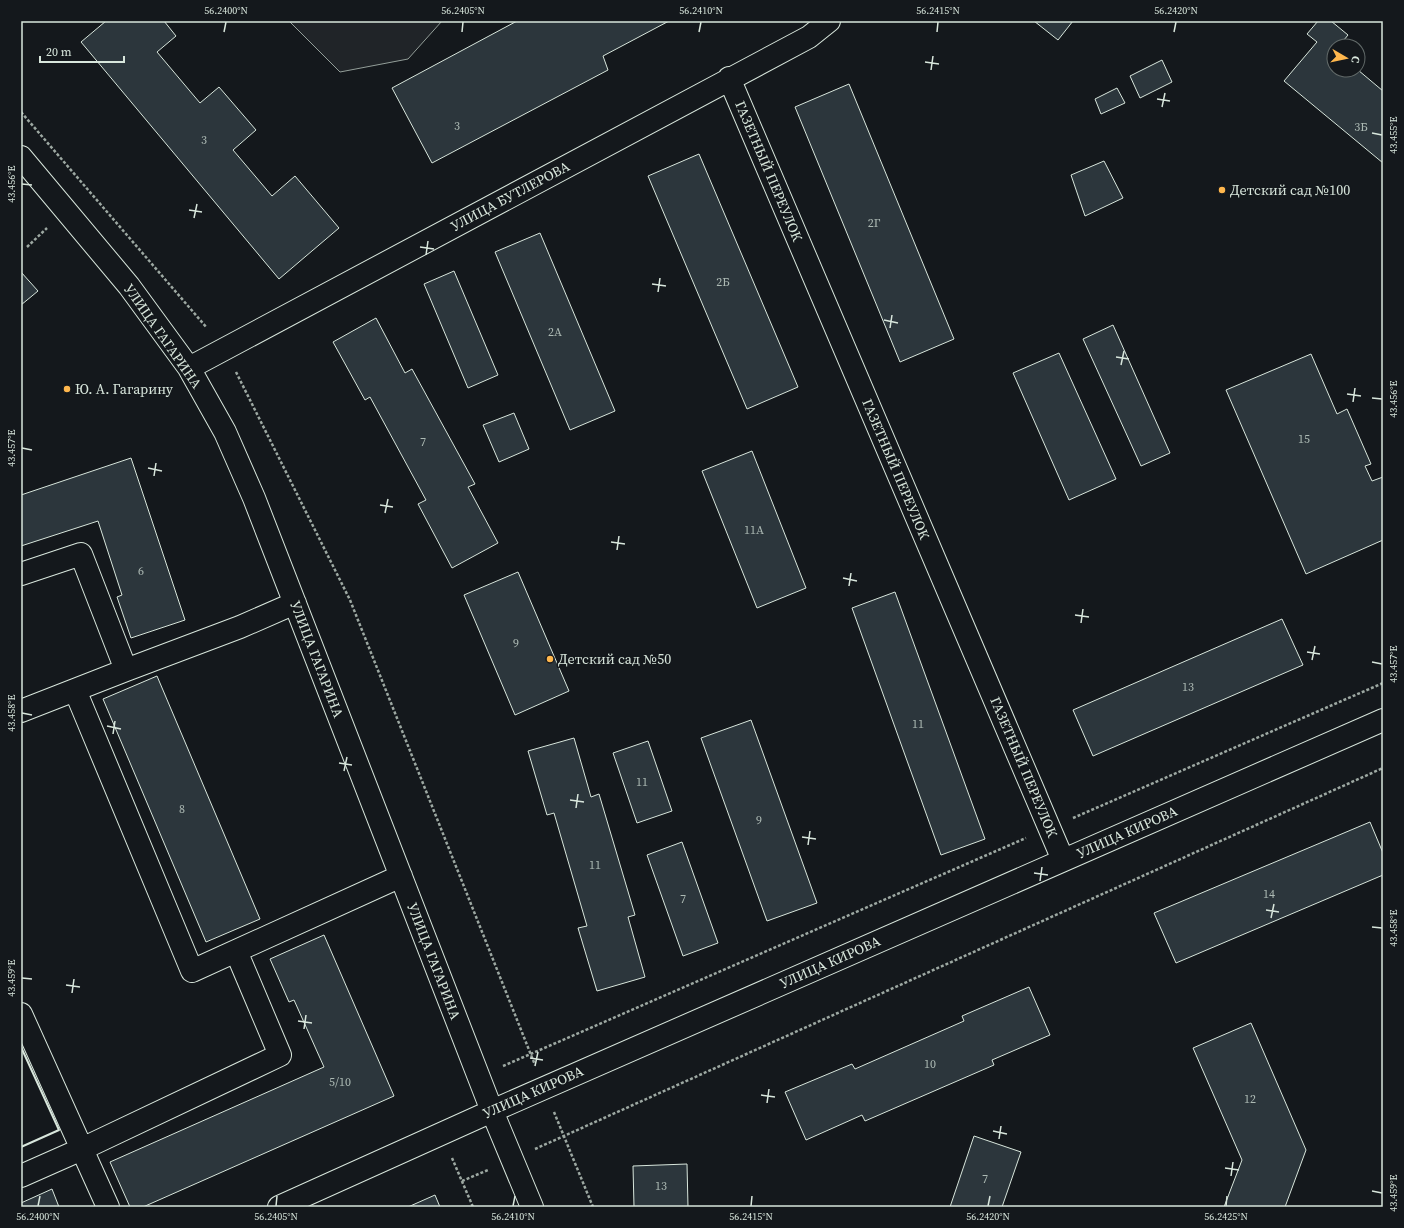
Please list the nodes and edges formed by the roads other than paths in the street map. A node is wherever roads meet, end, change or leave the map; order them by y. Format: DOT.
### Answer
graph roads {
  1 [pos="828,21"];
  2 [pos="729,78"];
  3 [pos="21,157"];
  4 [pos="189,368"];
  5 [pos="21,574"];
  6 [pos="295,603"];
  7 [pos="126,670"];
  8 [pos="75,690"];
  9 [pos="21,711"];
  10 [pos="1383,720"];
  11 [pos="1064,860"];
  12 [pos="400,876"];
  13 [pos="236,951"];
  14 [pos="21,1014"];
  15 [pos="492,1111"];
  16 [pos="82,1149"];
  17 [pos="21,1176"];
  18 [pos="108,1207"];
  19 [pos="279,1207"];
  20 [pos="532,1207"];
  1 -- 2 [label="street, УЛИЦА БУТЛЕРОВА"];
  2 -- 4 [label="street, УЛИЦА БУТЛЕРОВА"];
  2 -- 11 [label="street, ГАЗЕТНЫЙ ПЕРЕУЛОК"];
  3 -- 4 [label="street, УЛИЦА ГАГАРИНА"];
  4 -- 6 [label="street, УЛИЦА ГАГАРИНА"];
  5 -- 7 [label="street"];
  6 -- 7 [label="street"];
  6 -- 12 [label="street, УЛИЦА ГАГАРИНА"];
  7 -- 8 [label="street"];
  8 -- 9 [label="street"];
  8 -- 13 [label="street"];
  10 -- 11 [label="street, УЛИЦА КИРОВА"];
  11 -- 15 [label="street, УЛИЦА КИРОВА"];
  12 -- 13 [label="street"];
  12 -- 15 [label="street, УЛИЦА ГАГАРИНА"];
  13 -- 16 [label="street"];
  14 -- 16 [label="street"];
  15 -- 19 [label="street, УЛИЦА КИРОВА"];
  15 -- 20 [label="street, УЛИЦА ГАГАРИНА"];
  16 -- 17 [label="street"];
  16 -- 18 [label="street"];
}
